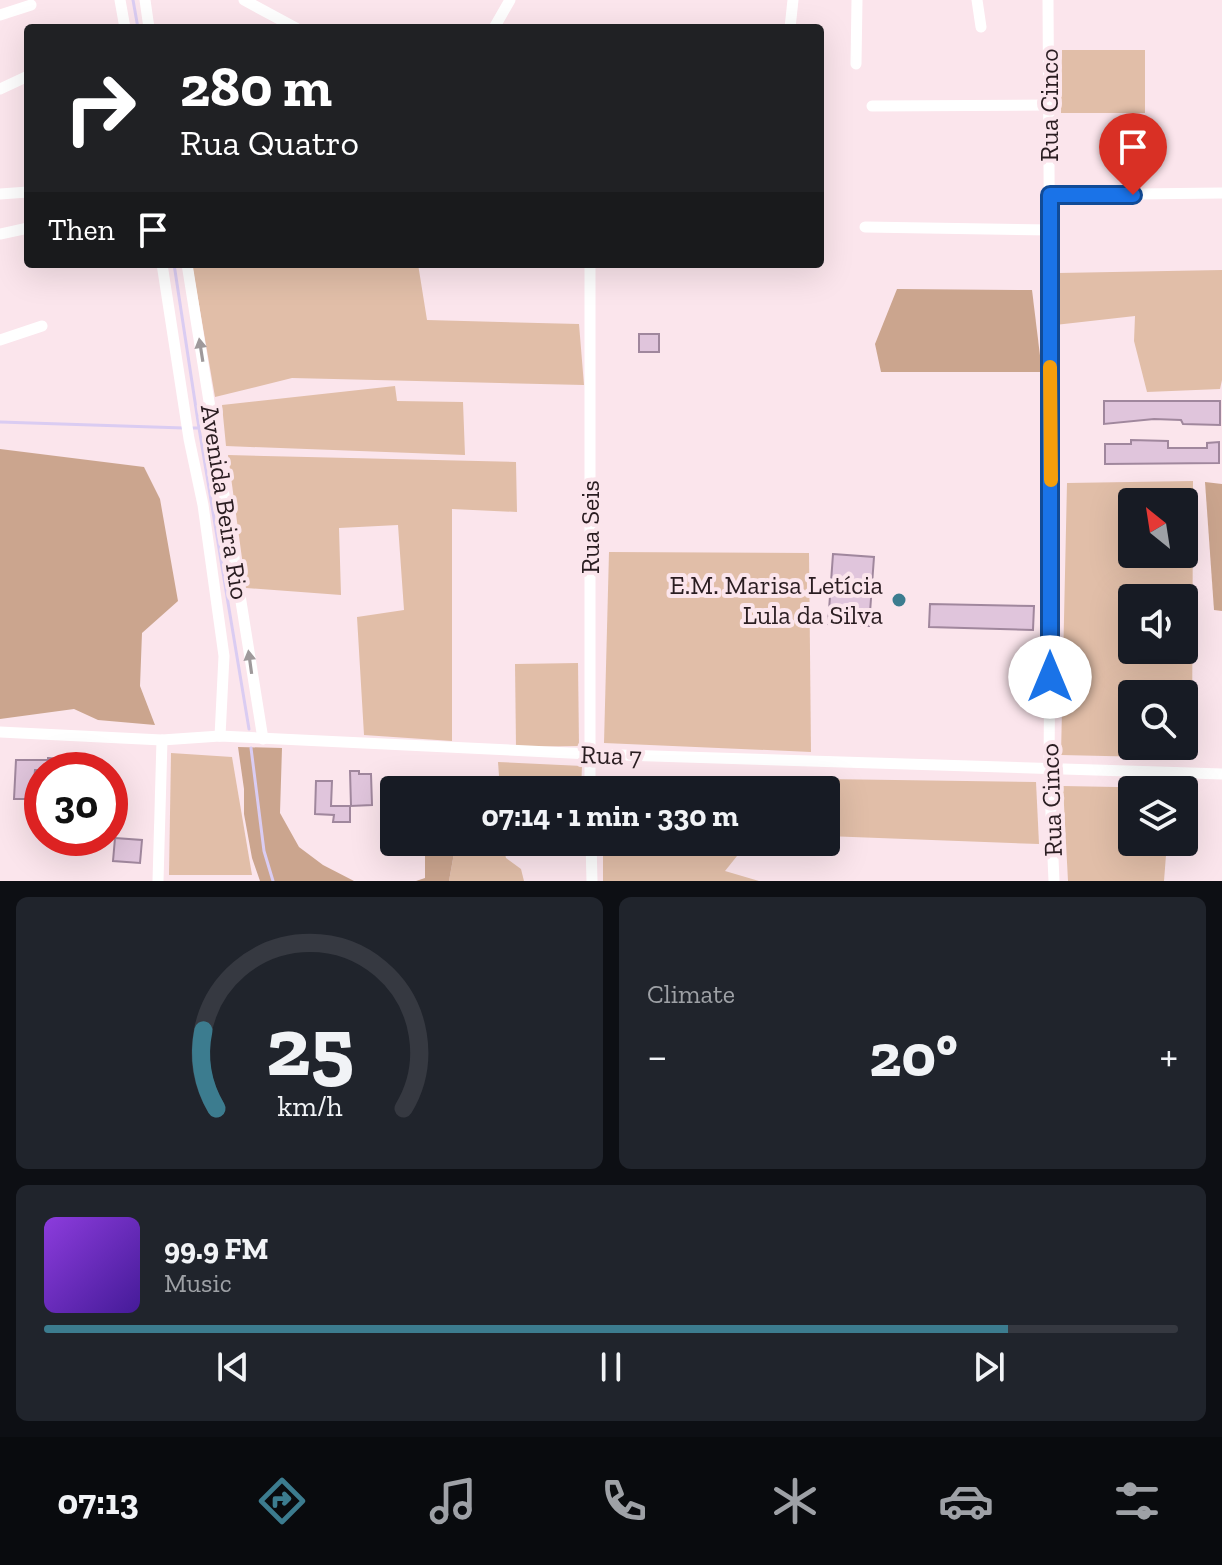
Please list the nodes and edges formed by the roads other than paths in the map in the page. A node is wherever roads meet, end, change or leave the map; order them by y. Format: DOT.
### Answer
graph roads {
  1 [pos="120,0"];
  2 [pos="145,0"];
  3 [pos="244,0"];
  4 [pos="510,0"];
  5 [pos="793,0"];
  6 [pos="857,0"];
  7 [pos="977,0"];
  8 [pos="1048,0"];
  9 [pos="31,5"];
  10 [pos="0,15"];
  11 [pos="124,24"];
  12 [pos="148,24"];
  13 [pos="289,24"];
  14 [pos="496,24"];
  15 [pos="790,24"];
  16 [pos="981,27"];
  17 [pos="856,64"];
  18 [pos="24,78"];
  19 [pos="0,89"];
  20 [pos="1049,105"];
  21 [pos="872,106"];
  22 [pos="24,192"];
  23 [pos="1222,193"];
  24 [pos="0,194"];
  25 [pos="1050,195"];
  26 [pos="865,227"];
  27 [pos="24,229"];
  28 [pos="1050,230"];
  29 [pos="0,234"];
  30 [pos="163,268"];
  31 [pos="187,268"];
  32 [pos="590,268"];
  33 [pos="42,326"];
  34 [pos="0,340"];
  35 [pos="213,504"];
  36 [pos="0,732"];
  37 [pos="220,736"];
  38 [pos="263,739"];
  39 [pos="162,740"];
  40 [pos="590,754"];
  41 [pos="1049,768"];
  42 [pos="1222,774"];
  43 [pos="590,776"];
  44 [pos="591,856"];
  45 [pos="158,881"];
  46 [pos="592,881"];
  47 [pos="1054,881"];
  1 -- 11 [label="street"];
  2 -- 12 [label="street"];
  3 -- 13 [label="street"];
  4 -- 14 [label="street"];
  5 -- 15 [label="street"];
  6 -- 17 [label="street"];
  7 -- 16 [label="street"];
  8 -- 20 [label="street, Rua Cinco"];
  9 -- 10 [label="street"];
  18 -- 19 [label="street"];
  20 -- 21 [label="street"];
  20 -- 25 [label="street, Rua Cinco"];
  22 -- 24 [label="street"];
  23 -- 25 [label="street"];
  25 -- 28 [label="street, Rua Cinco"];
  26 -- 28 [label="street"];
  27 -- 29 [label="street"];
  28 -- 41 [label="street, Rua Cinco"];
  30 -- 35 [label="street, Avenida Beira Rio"];
  35 -- 31 [label="street, Avenida Beira Rio, one-way"];
  32 -- 40 [label="street, Rua Seis"];
  33 -- 34 [label="street"];
  35 -- 37 [label="street, Avenida Beira Rio"];
  38 -- 35 [label="street, Avenida Beira Rio, one-way"];
  36 -- 39 [label="street, Rua 7"];
  37 -- 38 [label="street, Rua 7"];
  37 -- 39 [label="street, Rua 7"];
  38 -- 40 [label="street, Rua 7"];
  39 -- 45 [label="street"];
  40 -- 41 [label="street, Rua 7"];
  40 -- 43 [label="street, Rua Seis"];
  41 -- 42 [label="street, Rua 7"];
  41 -- 47 [label="street, Rua Cinco"];
  44 -- 46 [label="street"];
}
